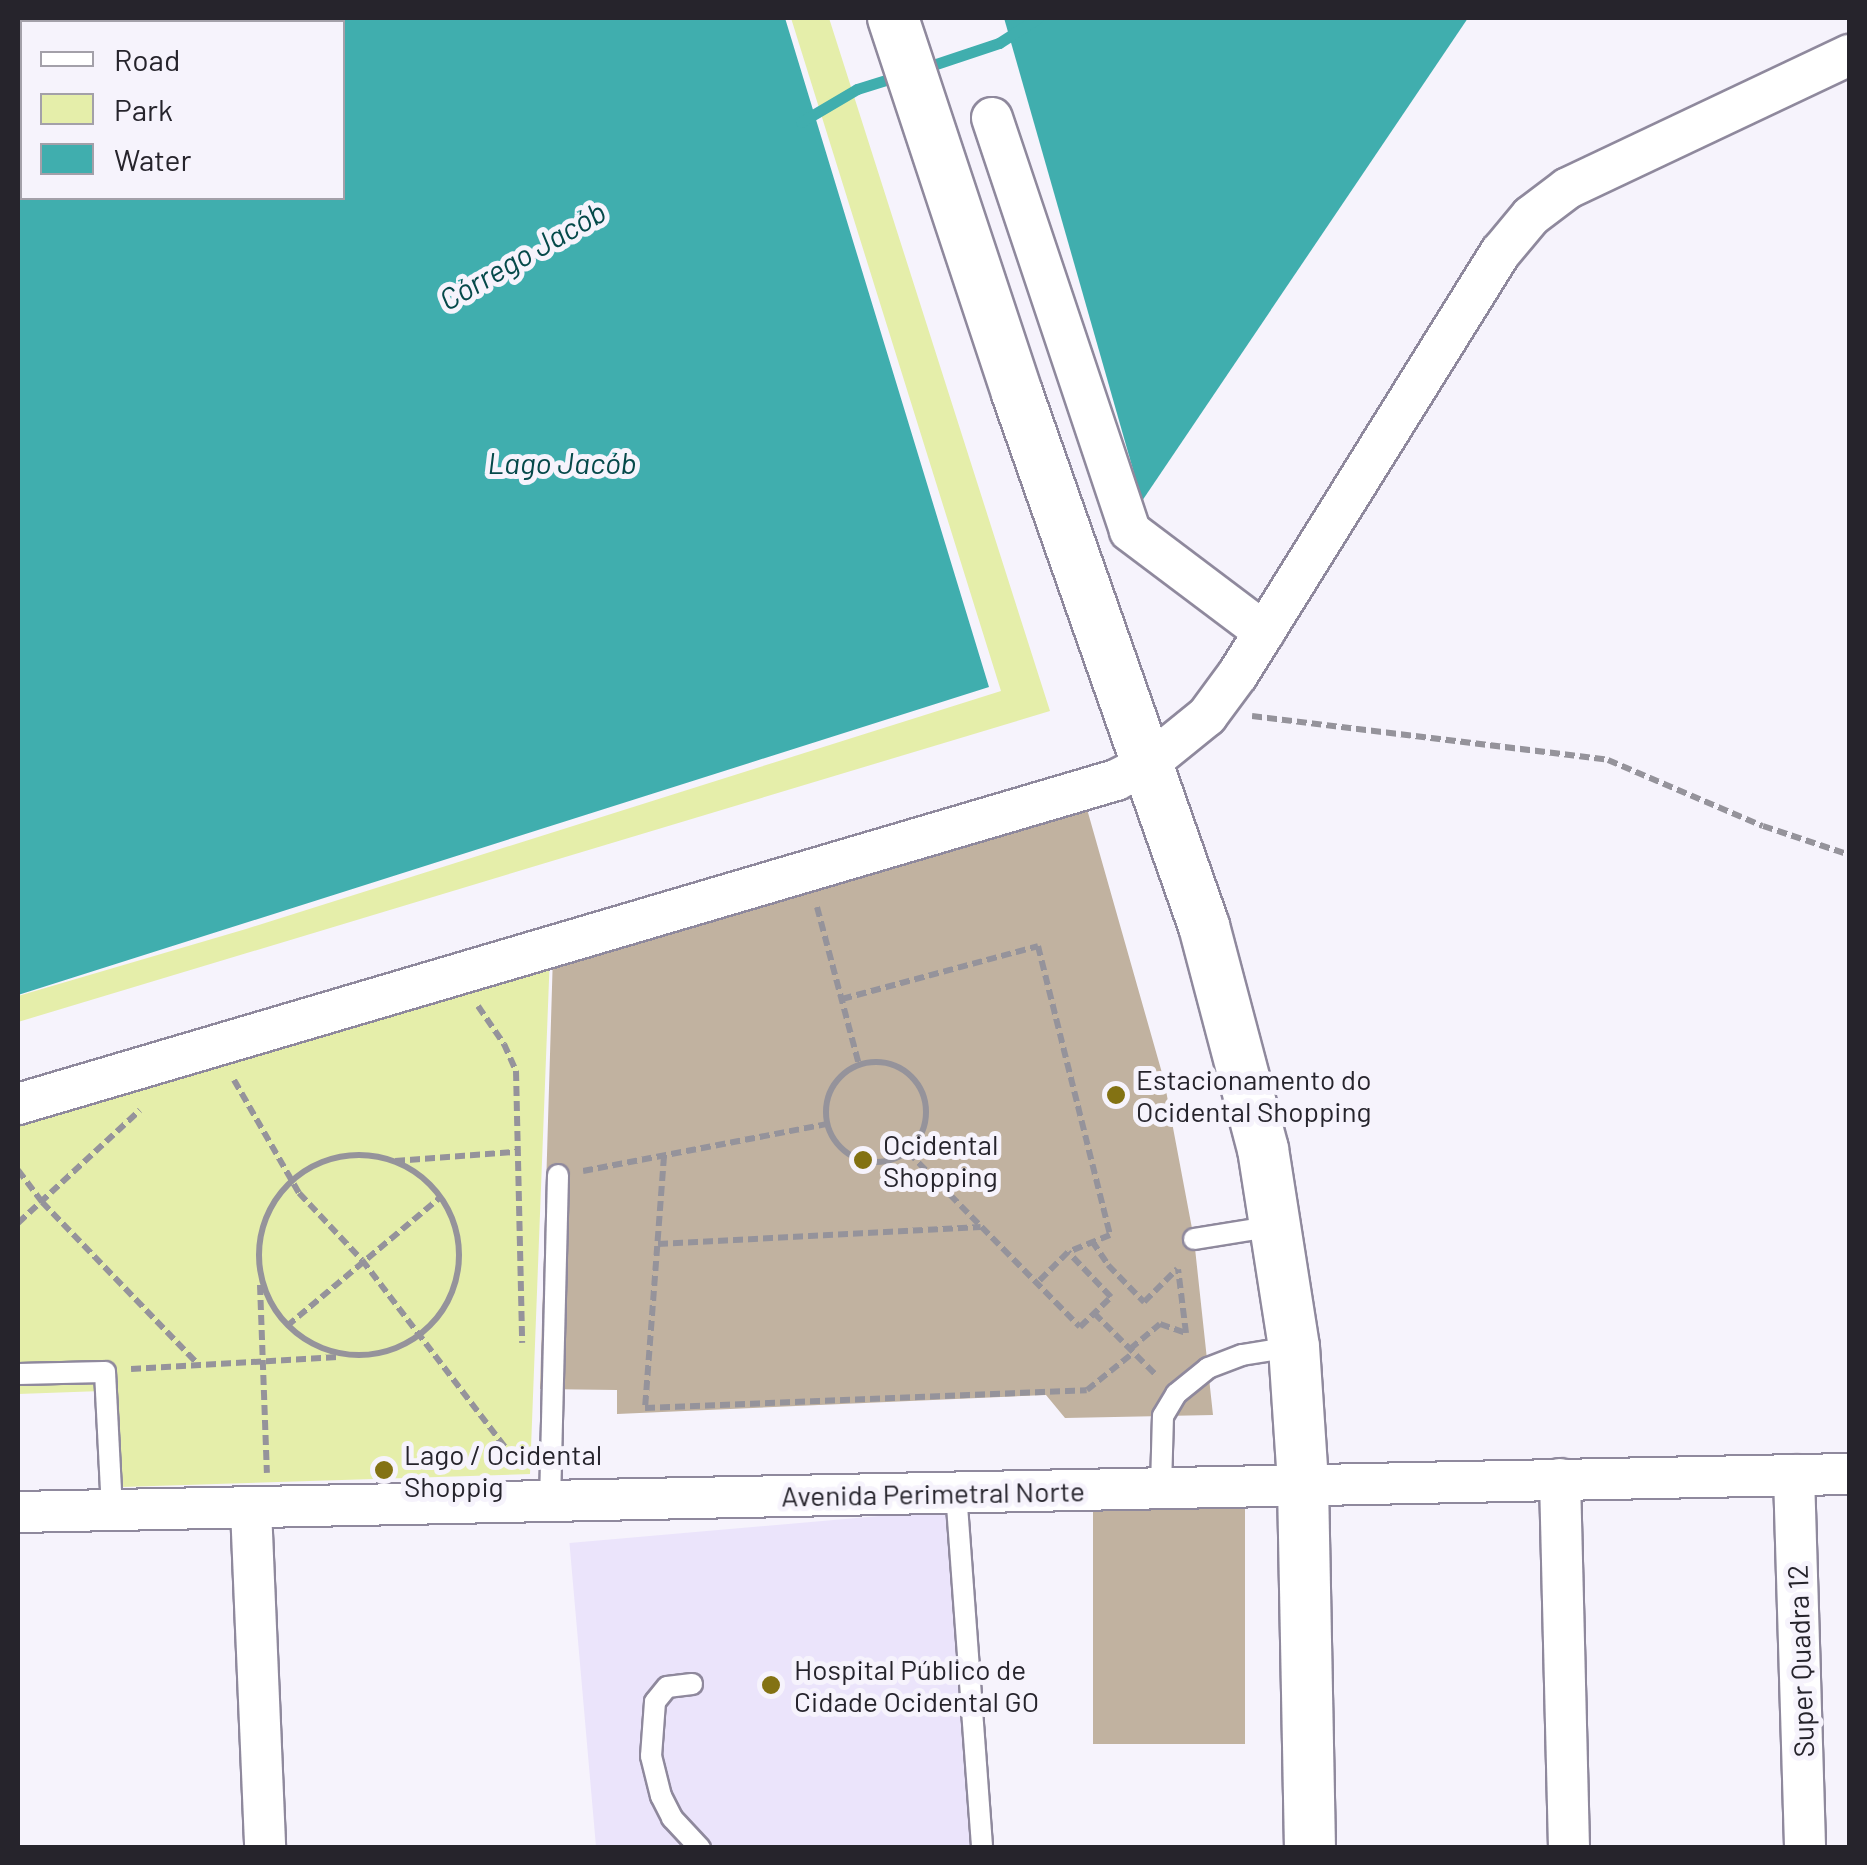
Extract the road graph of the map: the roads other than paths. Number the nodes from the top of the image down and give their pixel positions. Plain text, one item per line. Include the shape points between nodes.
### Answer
1 (897, 31) edge
2 (1850, 56) edge
3 (992, 118) dead end
4 (1264, 632) junction
5 (1149, 763) junction
6 (18, 1104) edge
7 (558, 1176) dead end
8 (1277, 1226) junction
9 (1194, 1238) dead end
10 (1294, 1347) junction
11 (18, 1374) edge
12 (1850, 1474) edge
13 (1794, 1475) junction
14 (1560, 1479) junction
15 (1303, 1484) junction
16 (1161, 1487) junction
17 (956, 1492) junction
18 (550, 1502) junction
19 (112, 1509) junction
20 (260, 1509) junction
21 (18, 1512) edge
22 (692, 1684) dead end
23 (265, 1848) edge
24 (700, 1848) edge
25 (982, 1848) edge
26 (1310, 1848) edge
27 (1568, 1848) edge
28 (1805, 1848) edge

1 - 5 street
2 - 4 street via 1568,188 1531,216 1501,252
3 - 4 street via 1130,531
4 - 5 street via 1207,716
5 - 6 street via 1116,780
5 - 8 street via 1223,992
7 - 18 lane
8 - 9 lane
8 - 10 street
10 - 15 street
10 - 16 lane via 1208,1368 1176,1394 1163,1416
11 - 19 lane via 105,1372
12 - 13 street, Avenida Perimetral Norte
13 - 14 street, Avenida Perimetral Norte
13 - 28 street, Super Quadra 12
14 - 15 street, Avenida Perimetral Norte
14 - 27 street
15 - 16 street, Avenida Perimetral Norte
15 - 26 street
16 - 17 street, Avenida Perimetral Norte
17 - 18 street, Avenida Perimetral Norte
17 - 25 lane
18 - 20 street, Avenida Perimetral Norte
19 - 20 street, Avenida Perimetral Norte
19 - 21 street, Avenida Perimetral Norte
20 - 23 street
22 - 24 lane via 668,1687 655,1702 651,1756 672,1818

